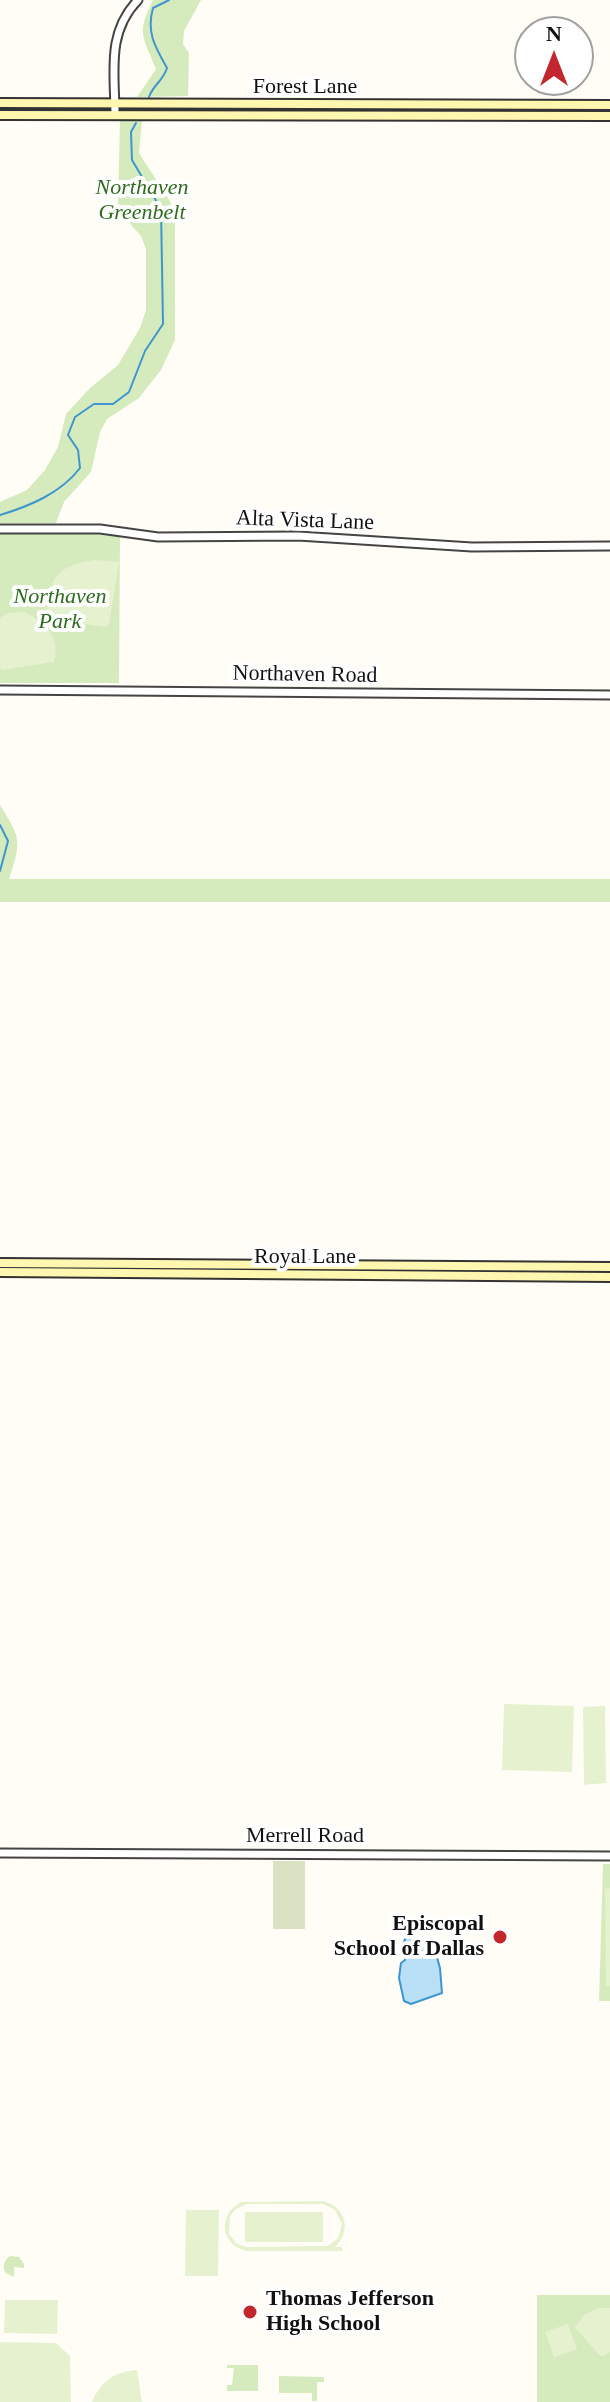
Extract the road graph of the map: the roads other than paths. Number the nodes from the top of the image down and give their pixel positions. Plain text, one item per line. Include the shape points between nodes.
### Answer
1 (138, 0) edge
2 (0, 103) edge
3 (115, 103) junction
4 (195, 104) junction
5 (281, 105) junction
6 (610, 105) edge
7 (0, 115) edge
8 (115, 115) junction
9 (195, 115) junction
10 (281, 116) junction
11 (610, 116) edge
12 (0, 529) edge
13 (610, 546) edge
14 (0, 690) edge
15 (610, 695) edge
16 (0, 1263) edge
17 (610, 1267) edge
18 (0, 1272) edge
19 (610, 1277) edge
20 (0, 1853) edge
21 (610, 1856) edge

1 - 3 street via 116,38
2 - 3 main road, Forest Lane
3 - 4 main road, Forest Lane
3 - 8 street
4 - 5 main road, Forest Lane
4 - 9 main road
5 - 6 main road, Forest Lane
5 - 10 main road
7 - 8 main road, Forest Lane
8 - 9 main road, Forest Lane
9 - 10 main road, Forest Lane
10 - 11 main road, Forest Lane
12 - 13 street, Alta Vista Lane via 100,529 158,537 298,536 472,547
14 - 15 street, Northaven Road
16 - 17 main road, Royal Lane
18 - 19 main road, Royal Lane
20 - 21 street, Merrell Road

